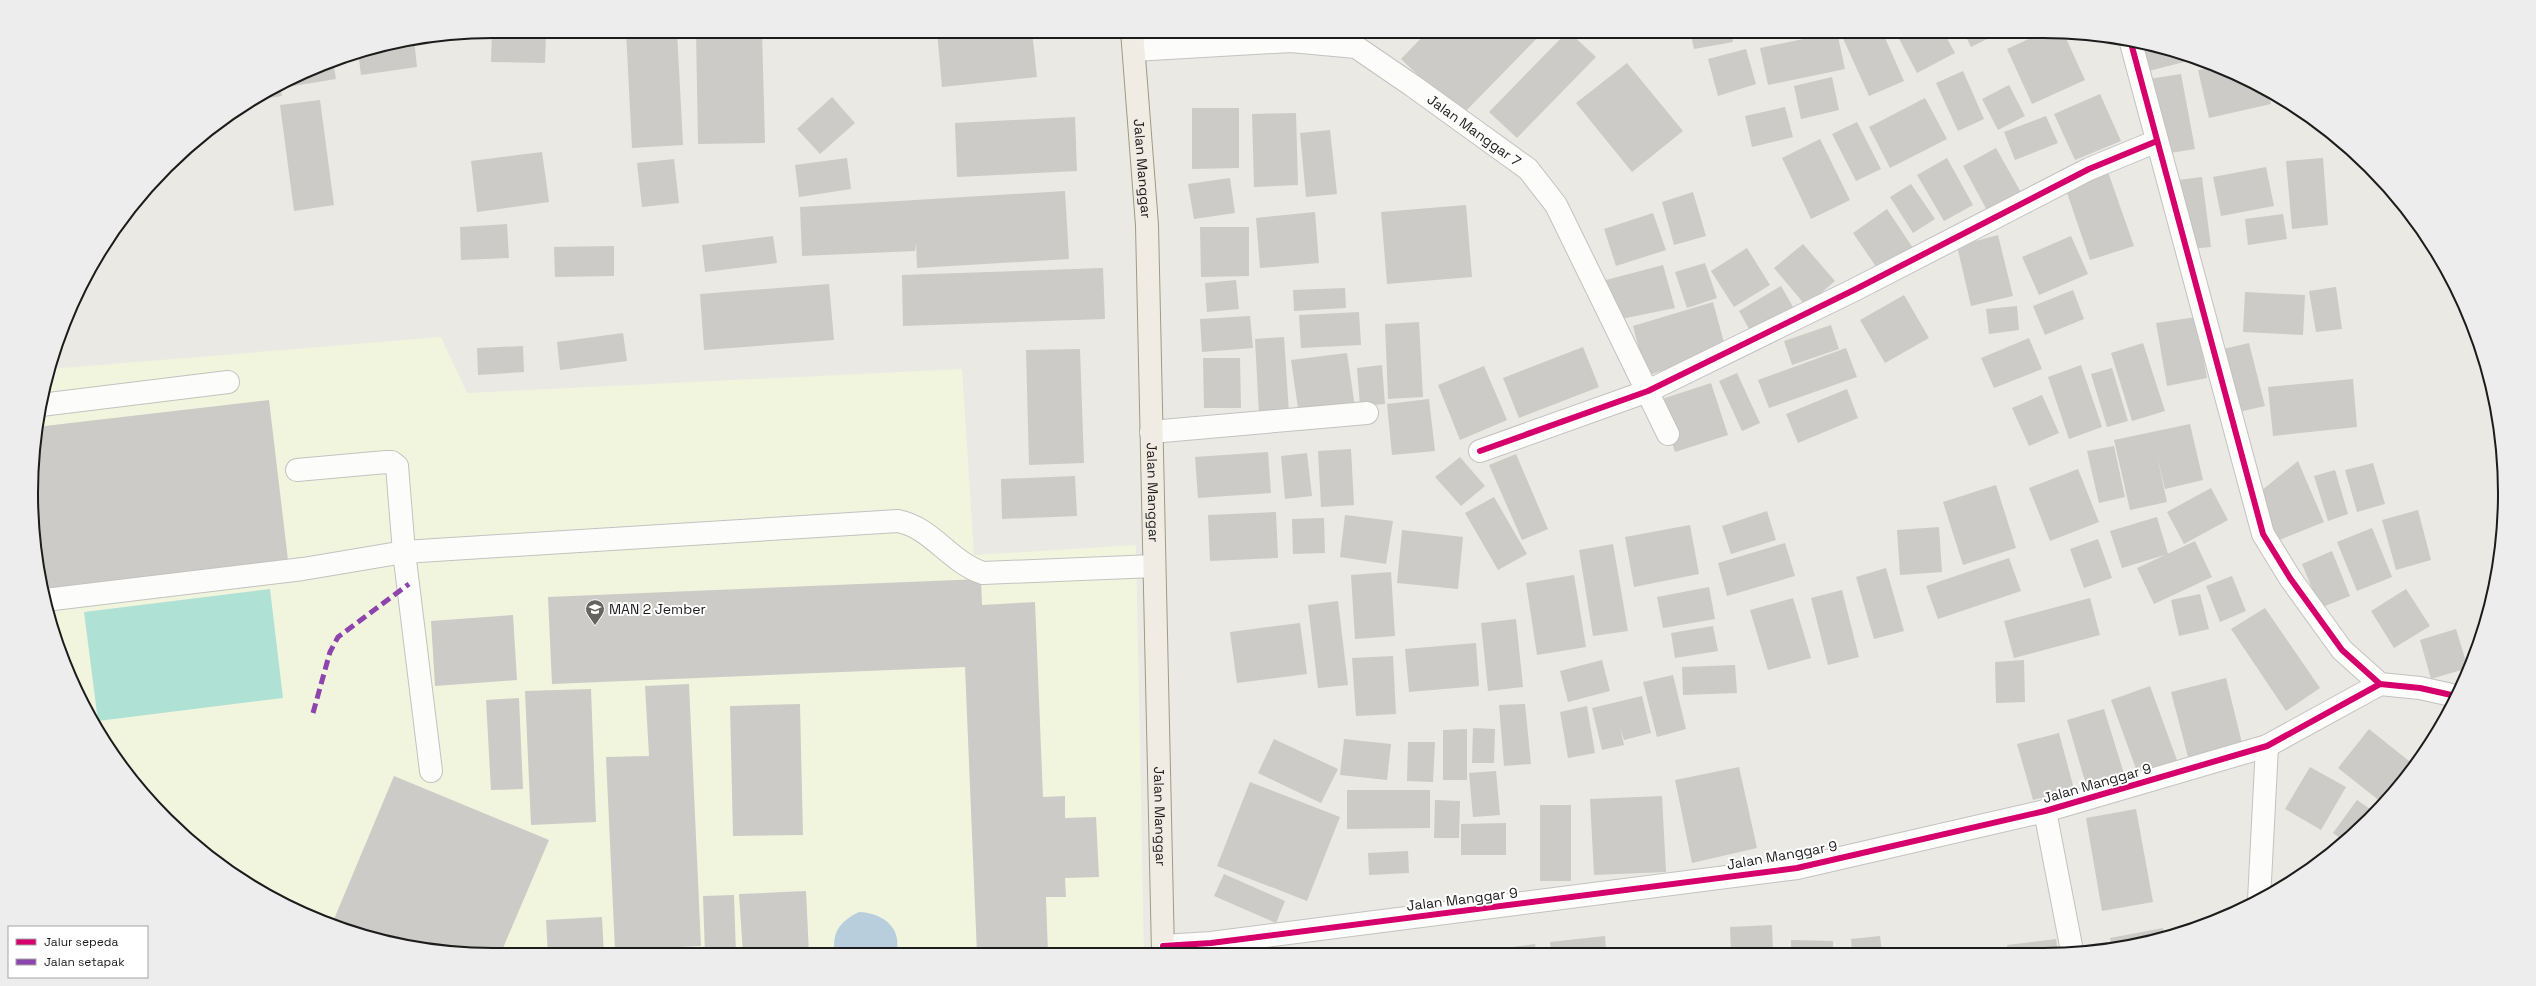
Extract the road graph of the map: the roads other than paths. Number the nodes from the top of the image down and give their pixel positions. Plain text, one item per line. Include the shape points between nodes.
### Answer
1 (1133, 41) edge
2 (2132, 47) edge
3 (2157, 141) junction
4 (228, 382) dead end
5 (1648, 391) junction
6 (47, 405) edge
7 (1367, 413) dead end
8 (1151, 432) junction
9 (1668, 434) dead end
10 (1480, 452) dead end
11 (297, 470) dead end
12 (404, 552) junction
13 (1154, 566) junction
14 (51, 599) edge
15 (2380, 684) junction
16 (2451, 695) edge
17 (2267, 746) junction
18 (432, 771) dead end
19 (2045, 810) junction
20 (2259, 893) edge
21 (2071, 947) edge
22 (1163, 948) edge
23 (1177, 948) edge

1 - 5 street, Jalan Manggar 7 via 1291,41 1356,47 1528,169 1556,204
1 - 8 main road, Jalan Manggar via 1147,225
2 - 3 street
3 - 5 street via 2089,168 1863,286
3 - 15 street via 2263,534 2290,578 2342,650
4 - 6 street
5 - 9 street, Jalan Manggar 7
5 - 10 street
7 - 8 street
8 - 13 main road, Jalan Manggar
11 - 12 street via 392,462 396,466
12 - 13 street via 898,521 910,523 967,567 984,573
12 - 14 street via 302,569
12 - 18 street
13 - 22 main road, Jalan Manggar
15 - 16 street via 2420,688
15 - 17 street, Jalan Manggar 9
17 - 19 street, Jalan Manggar 9
17 - 20 street
19 - 21 street
19 - 23 street, Jalan Manggar 9 via 1797,868

